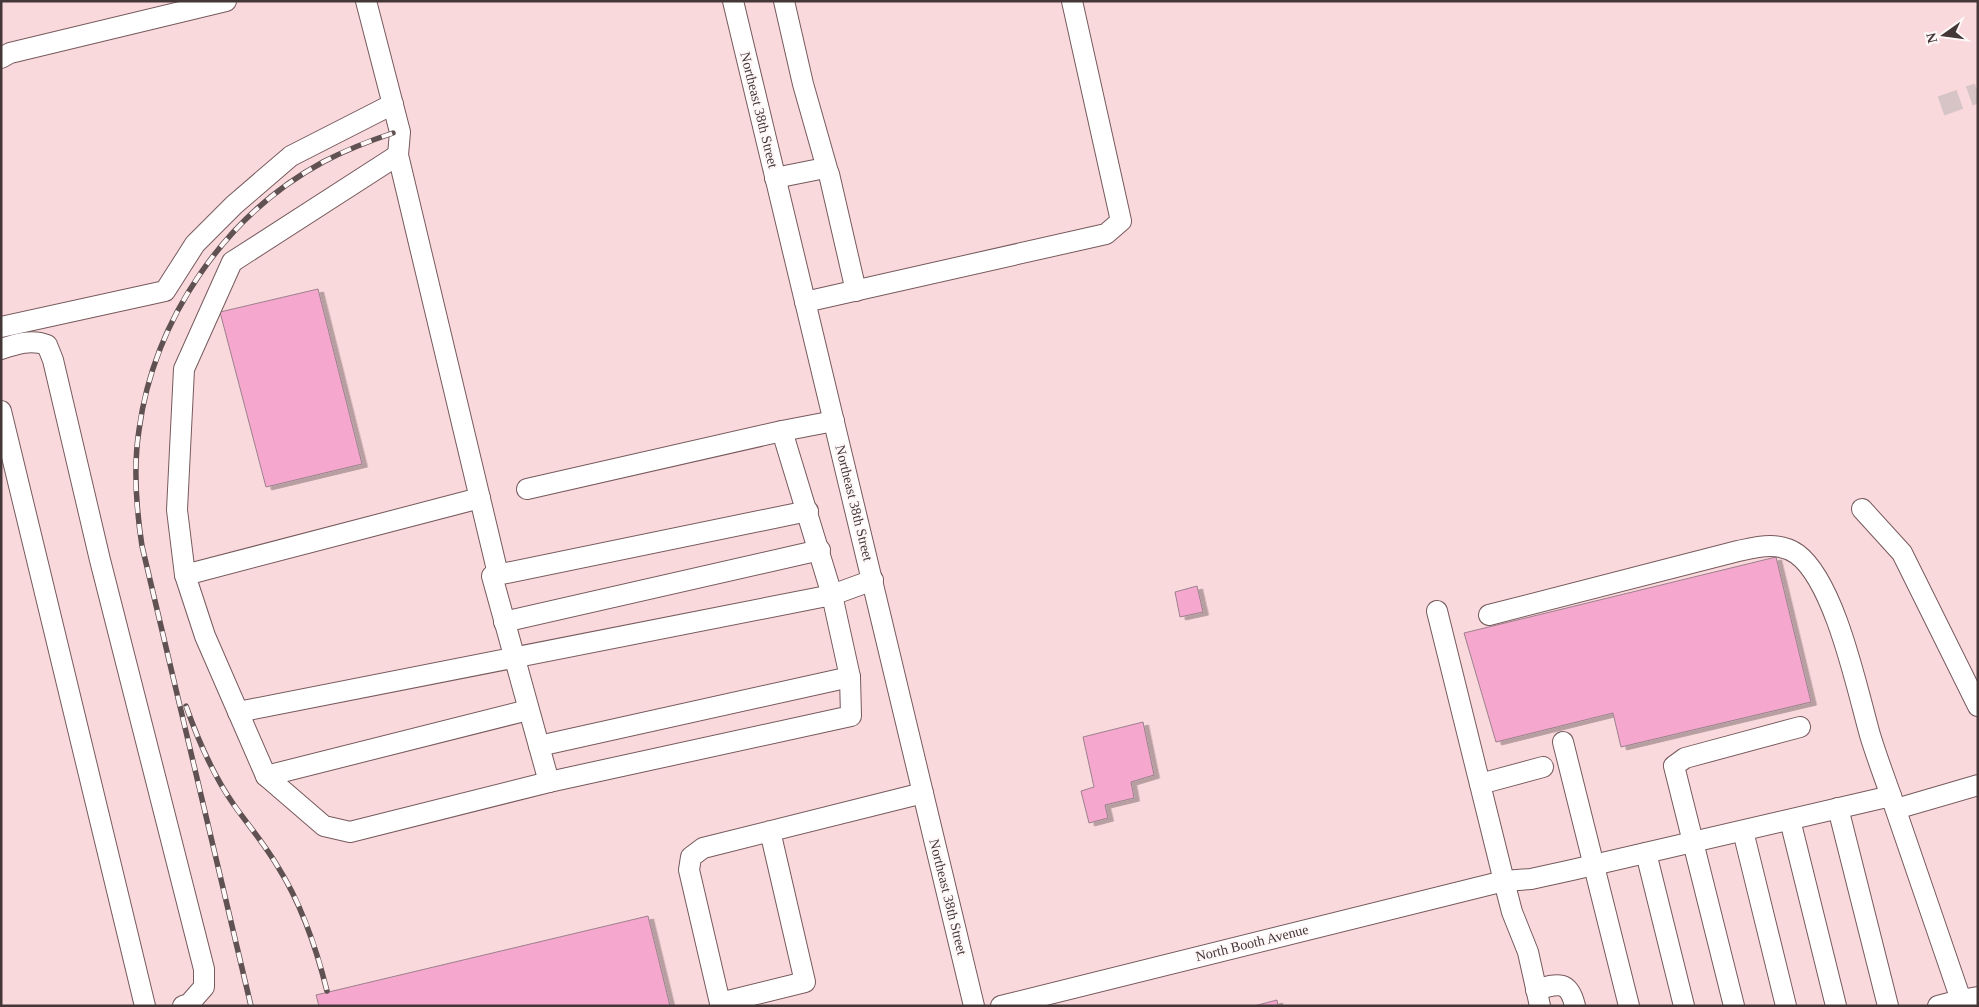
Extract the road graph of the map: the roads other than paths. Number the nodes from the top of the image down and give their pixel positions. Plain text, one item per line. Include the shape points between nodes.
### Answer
1 (226, 1) edge
2 (366, 1) edge
3 (733, 1) edge
4 (784, 1) edge
5 (1072, 1) edge
6 (1, 58) edge
7 (393, 104) junction
8 (398, 155) junction
9 (828, 172) junction
10 (776, 178) junction
11 (856, 291) junction
12 (805, 302) junction
13 (1, 327) edge
14 (1, 349) edge
15 (1, 411) edge
16 (834, 421) junction
17 (782, 431) junction
18 (527, 489) dead end
19 (480, 498) junction
20 (1862, 508) dead end
21 (808, 511) junction
22 (820, 550) junction
23 (498, 574) junction
24 (185, 575) junction
25 (873, 580) junction
26 (832, 595) junction
27 (1437, 612) dead end
28 (1489, 615) dead end
29 (504, 622) junction
30 (513, 657) junction
31 (850, 678) junction
32 (1978, 706) edge
33 (528, 710) junction
34 (238, 712) junction
35 (1800, 727) dead end
36 (1563, 742) dead end
37 (539, 746) junction
38 (1543, 767) dead end
39 (266, 776) junction
40 (549, 782) junction
41 (1480, 784) junction
42 (1978, 785) edge
43 (923, 794) junction
44 (1894, 803) junction
45 (1838, 808) junction
46 (1790, 820) junction
47 (1743, 830) junction
48 (770, 831) junction
49 (1692, 842) junction
50 (1646, 853) junction
51 (1593, 865) junction
52 (1504, 881) junction
53 (1538, 998) edge
54 (1969, 999) edge
55 (145, 1006) edge
56 (183, 1006) edge
57 (974, 1006) edge
58 (1001, 1006) edge
59 (1575, 1006) edge
60 (1629, 1006) edge
61 (1684, 1006) edge
62 (1734, 1006) edge
63 (1786, 1006) edge
64 (1836, 1006) edge
65 (1888, 1006) edge
66 (1938, 1006) edge

1 - 6 street via 10,53
2 - 7 street
3 - 10 street, Northeast 38th Street
4 - 9 street
5 - 11 street via 1121,221 1106,234
7 - 8 street via 400,132
7 - 13 street via 291,156 195,244 165,291
8 - 19 street
8 - 24 street via 232,262 184,369 177,510
9 - 10 street via 820,169
9 - 11 street
10 - 12 street, Northeast 38th Street
11 - 12 street
12 - 16 street, Northeast 38th Street
14 - 56 street via 39,342 46,345 53,360 100,560 204,969 204,988
15 - 55 street
16 - 17 street
16 - 25 street, Northeast 38th Street
17 - 18 street
17 - 21 street
19 - 23 street
19 - 24 street
20 - 32 street via 1902,554
21 - 22 street
21 - 23 street
22 - 26 street
22 - 29 street
23 - 29 street via 492,576
24 - 34 street via 205,636
25 - 26 street
25 - 43 street, Northeast 38th Street
26 - 30 street
26 - 31 street
27 - 41 street
28 - 44 street via 1762,546 1776,546 1796,553 1807,563 1824,590 1841,632
29 - 30 street
30 - 33 street
30 - 34 street
31 - 37 street
31 - 40 street via 851,716
33 - 37 street
33 - 39 street
34 - 39 street
35 - 49 street via 1685,758 1674,766
36 - 51 street
37 - 40 street
38 - 41 street
39 - 40 street via 324,826 350,832
41 - 52 street
42 - 44 street, North Booth Avenue
43 - 48 street
43 - 57 street, Northeast 38th Street
44 - 45 street, North Booth Avenue
44 - 54 street
45 - 46 street, North Booth Avenue
45 - 65 street
46 - 47 street, North Booth Avenue
46 - 64 street
47 - 49 street, North Booth Avenue
47 - 63 street
48 - 48 street via 703,848 690,857 689,870 720,1003 805,982
49 - 50 street, North Booth Avenue
49 - 62 street
50 - 51 street, North Booth Avenue
50 - 61 street
51 - 52 street, North Booth Avenue
51 - 60 street
52 - 53 street via 1528,952
52 - 58 street, North Booth Avenue
53 - 59 street via 1554,984 1572,992
54 - 66 street

